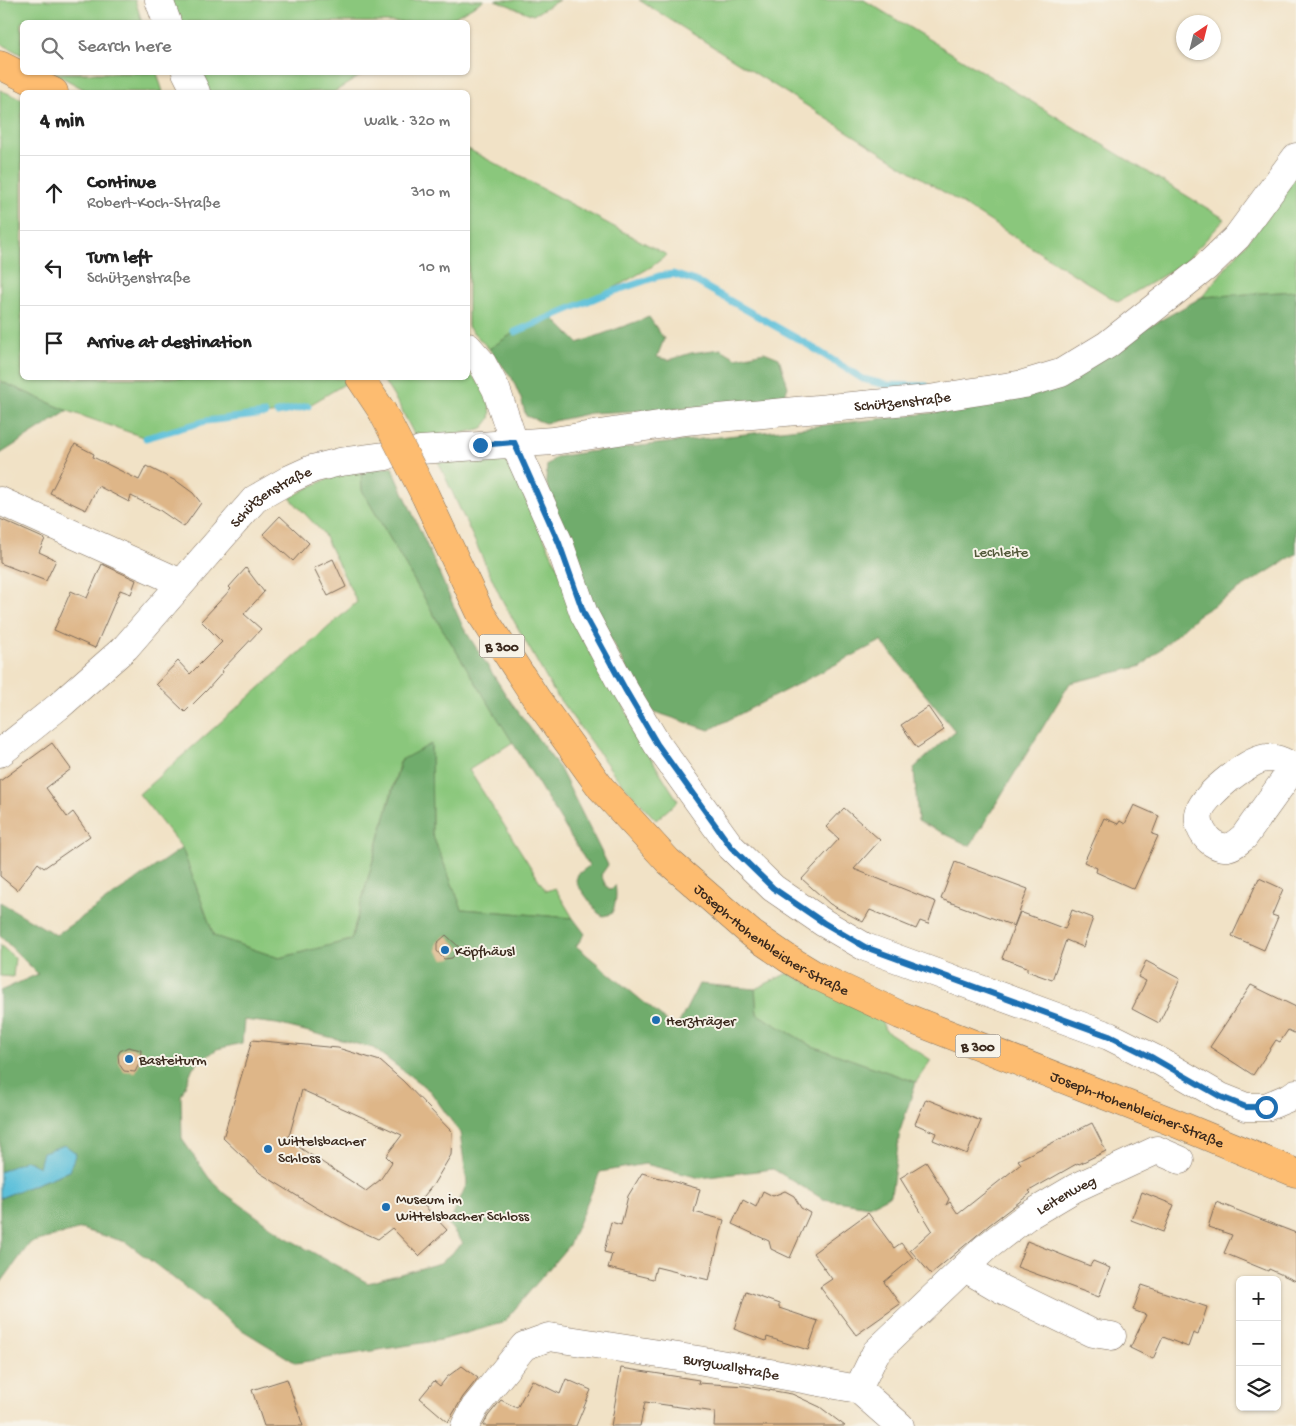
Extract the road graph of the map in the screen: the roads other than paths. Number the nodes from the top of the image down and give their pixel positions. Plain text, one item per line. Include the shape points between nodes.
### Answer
1 (160, 0) edge
2 (166, 20) edge
3 (0, 65) edge
4 (20, 75) edge
5 (20, 75) edge
6 (188, 75) edge
7 (50, 90) edge
8 (195, 90) edge
9 (1296, 157) edge
10 (470, 349) edge
11 (361, 380) edge
12 (514, 442) junction
13 (420, 450) dead end
14 (386, 456) dead end
15 (0, 501) edge
16 (181, 583) junction
17 (0, 753) edge
18 (1296, 1093) edge
19 (1180, 1160) dead end
20 (1296, 1173) edge
21 (965, 1268) junction
22 (1112, 1336) dead end
23 (858, 1390) junction
24 (465, 1426) edge
25 (900, 1426) edge

1 - 2 street
3 - 4 main road
5 - 7 main road
6 - 8 street
9 - 12 street, Schützenstraße via 1236,237 1206,267 1107,345 1061,372 1024,384 929,398 685,421 553,441
10 - 12 street via 482,363 496,390
11 - 20 main road, Joseph-Hohenbleicher-Straße / B 300, bridge via 382,411 424,493 481,614 536,698 602,788 668,861 752,934 815,976 900,1015
12 - 13 street, Schützenstraße
12 - 18 street via 559,543 584,614 626,691 657,744 731,847 773,888 865,947 1109,1036 1221,1097 1246,1107 1266,1107
14 - 16 street, Schützenstraße via 312,469 255,499
15 - 16 street
16 - 17 street, Schützenstraße via 126,647
19 - 21 street, Leitenweg via 1156,1150 1075,1188 1026,1217
21 - 22 street via 1092,1333
21 - 23 street, Leitenweg via 876,1352
23 - 24 street, Burgwallstraße via 698,1360 549,1337 524,1346 475,1407
23 - 25 street, Burgwallstraße

